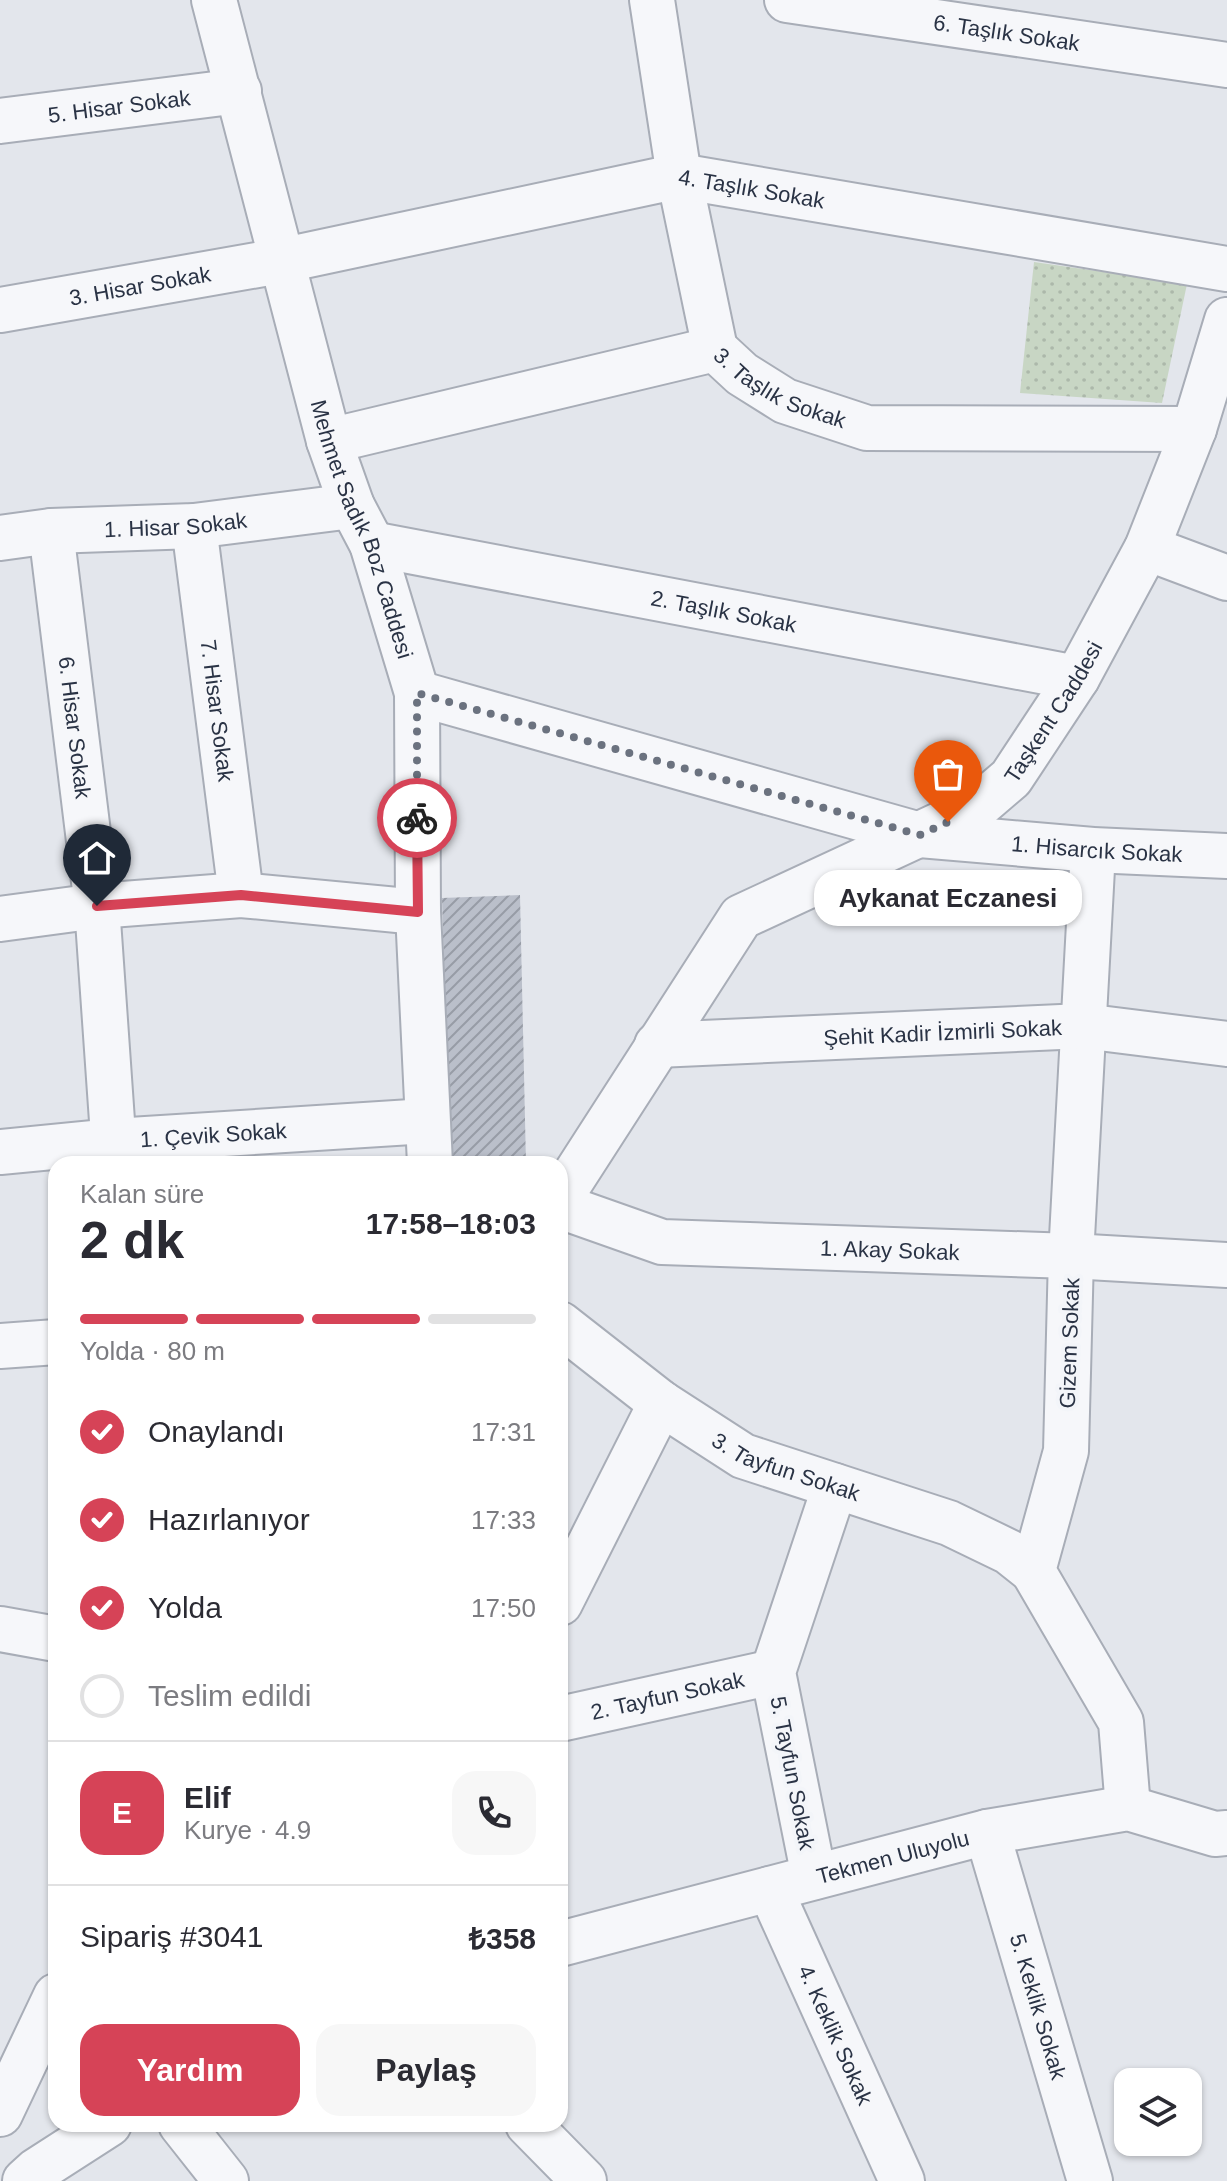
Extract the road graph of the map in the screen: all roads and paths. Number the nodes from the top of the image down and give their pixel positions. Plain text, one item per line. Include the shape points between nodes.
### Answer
1 (214, 0) edge
2 (652, 0) edge
3 (787, 0) edge
4 (1227, 65) edge
5 (239, 91) junction
6 (0, 121) edge
7 (679, 176) junction
8 (280, 261) junction
9 (1227, 269) edge
10 (0, 310) edge
11 (1227, 320) edge
12 (715, 349) junction
13 (1194, 429) junction
14 (329, 441) junction
15 (352, 506) junction
16 (194, 526) junction
17 (51, 531) junction
18 (0, 538) edge
19 (372, 544) junction
20 (1147, 548) junction
21 (1227, 578) edge
22 (1077, 678) junction
23 (417, 693) junction
24 (920, 835) junction
25 (1093, 850) junction
26 (1227, 856) edge
27 (241, 895) junction
28 (97, 906) junction
29 (418, 912) junction
30 (0, 919) edge
31 (1083, 1026) junction
32 (1227, 1044) edge
33 (657, 1045) junction
34 (427, 1121) junction
35 (0, 1152) edge
36 (115, 1152) edge
37 (429, 1156) edge
38 (568, 1185) edge
39 (568, 1209) edge
40 (1071, 1256) junction
41 (1227, 1265) edge
42 (568, 1330) edge
43 (48, 1343) edge
44 (0, 1346) edge
45 (661, 1403) junction
46 (835, 1486) junction
47 (1033, 1571) junction
48 (568, 1587) edge
49 (0, 1629) edge
50 (48, 1638) edge
51 (773, 1672) junction
52 (568, 1717) edge
53 (1128, 1808) junction
54 (987, 1832) junction
55 (1223, 1839) edge
56 (814, 1877) junction
57 (770, 1889) junction
58 (568, 1942) edge
59 (48, 2013) edge
60 (0, 2114) edge
61 (97, 2132) edge
62 (187, 2132) edge
63 (536, 2132) edge
64 (25, 2181) edge
65 (226, 2181) edge
66 (584, 2181) edge
67 (902, 2181) edge
68 (1090, 2181) edge

1 - 5 street, Mehmet Sadık Boz Caddesi
2 - 7 street
3 - 4 street, 6. Taşlık Sokak
5 - 6 street, 5. Hisar Sokak
5 - 8 street, Mehmet Sadık Boz Caddesi
7 - 8 street, 4. Taşlık Sokak
7 - 9 street, 4. Taşlık Sokak
7 - 12 street
8 - 10 street, 3. Hisar Sokak
8 - 14 street, Mehmet Sadık Boz Caddesi
11 - 13 street, Taşkent Caddesi
12 - 13 street, 3. Taşlık Sokak via 785,401 867,428
12 - 14 street, 3. Taşlık Sokak
13 - 20 street, Taşkent Caddesi
14 - 15 street, Mehmet Sadık Boz Caddesi
15 - 16 street, 1. Hisar Sokak
15 - 19 street, Mehmet Sadık Boz Caddesi
16 - 17 street, 1. Hisar Sokak
16 - 27 street, 7. Hisar Sokak
17 - 18 street, 1. Hisar Sokak
17 - 28 street, 6. Hisar Sokak
19 - 22 street, 2. Taşlık Sokak
19 - 23 street, Mehmet Sadık Boz Caddesi
20 - 21 street
20 - 22 street, Taşkent Caddesi
22 - 24 street, Taşkent Caddesi via 1011,778 976,808
23 - 24 street, 1. Hisarcık Sokak
23 - 29 street, Mehmet Sadık Boz Caddesi
24 - 25 street, 1. Hisarcık Sokak
24 - 33 street, Taşkent Caddesi via 741,917
25 - 26 street, 1. Hisarcık Sokak
25 - 31 street, Gizem Sokak
27 - 28 street
27 - 29 street
28 - 30 street
28 - 36 street, 6. Hisar Sokak
29 - 34 street, Mehmet Sadık Boz Caddesi
31 - 32 street, Şehit Kadir İzmirli Sokak
31 - 33 street, Şehit Kadir İzmirli Sokak
31 - 40 street, Gizem Sokak
33 - 38 street, Taşkent Caddesi
34 - 36 street, 1. Çevik Sokak
34 - 37 street, Mehmet Sadık Boz Caddesi
35 - 36 street, 1. Çevik Sokak
39 - 40 street, 1. Akay Sokak via 662,1242
40 - 41 street, 1. Akay Sokak
40 - 47 street, Gizem Sokak via 1066,1451
42 - 45 street, 3. Tayfun Sokak
43 - 44 street
45 - 46 street, 3. Tayfun Sokak via 743,1456
45 - 48 street
46 - 47 street, 3. Tayfun Sokak via 949,1523 1009,1552
46 - 51 street, 5. Tayfun Sokak
47 - 53 street via 1121,1722
49 - 50 street
51 - 52 street, 2. Tayfun Sokak
51 - 56 street, 5. Tayfun Sokak
53 - 54 street, Tekmen Uluyolu
53 - 55 street, Tekmen Uluyolu
54 - 56 street, Tekmen Uluyolu
54 - 68 street, 5. Keklik Sokak
56 - 57 street, Tekmen Uluyolu
57 - 58 street, Tekmen Uluyolu
57 - 67 street, 4. Keklik Sokak
59 - 60 street
61 - 64 street
62 - 65 street
63 - 66 street

